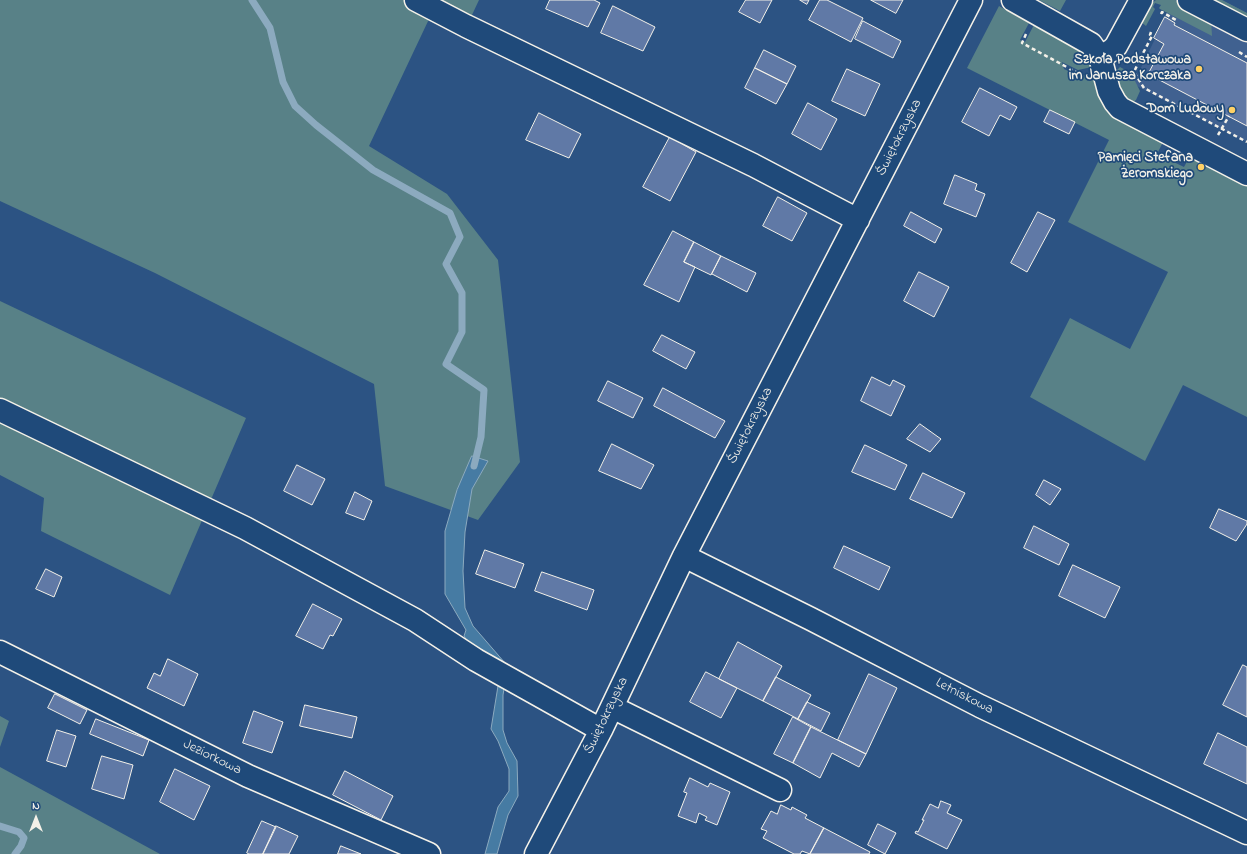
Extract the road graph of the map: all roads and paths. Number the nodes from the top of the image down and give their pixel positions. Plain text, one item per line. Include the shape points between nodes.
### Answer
1 (416, 0) edge
2 (972, 0) edge
3 (1013, 0) edge
4 (1141, 0) edge
5 (1189, 0) edge
6 (1159, 18) dead end
7 (1176, 20) dead end
8 (1153, 29) dead end
9 (1247, 30) edge
10 (1233, 49) dead end
11 (1108, 52) junction
12 (1247, 57) edge
13 (1140, 59) junction
14 (1229, 116) dead end
15 (1222, 129) junction
16 (1247, 142) edge
17 (1247, 174) edge
18 (858, 220) junction
19 (0, 410) edge
20 (684, 556) junction
21 (0, 652) edge
22 (612, 707) junction
23 (601, 730) junction
24 (780, 790) dead end
25 (1247, 833) edge
26 (429, 854) edge
27 (536, 854) edge

1 - 18 street via 753,165
2 - 18 street, Świętokrzyska
3 - 11 street via 1086,40 1094,48
4 - 11 street
5 - 9 street
6 - 7 path via 1162,12
8 - 13 path
10 - 12 path
11 - 13 path
11 - 17 street via 1108,91 1120,108
13 - 15 path via 1134,72 1144,88
14 - 15 path
15 - 16 path
18 - 20 street, Świętokrzyska
19 - 23 street via 252,532 415,620 476,660
20 - 22 street, Świętokrzyska
20 - 25 street, Letniskowa via 980,706
21 - 26 street, Jeziorkowa via 248,776
22 - 23 street, Świętokrzyska
22 - 24 street
23 - 27 street, Świętokrzyska

